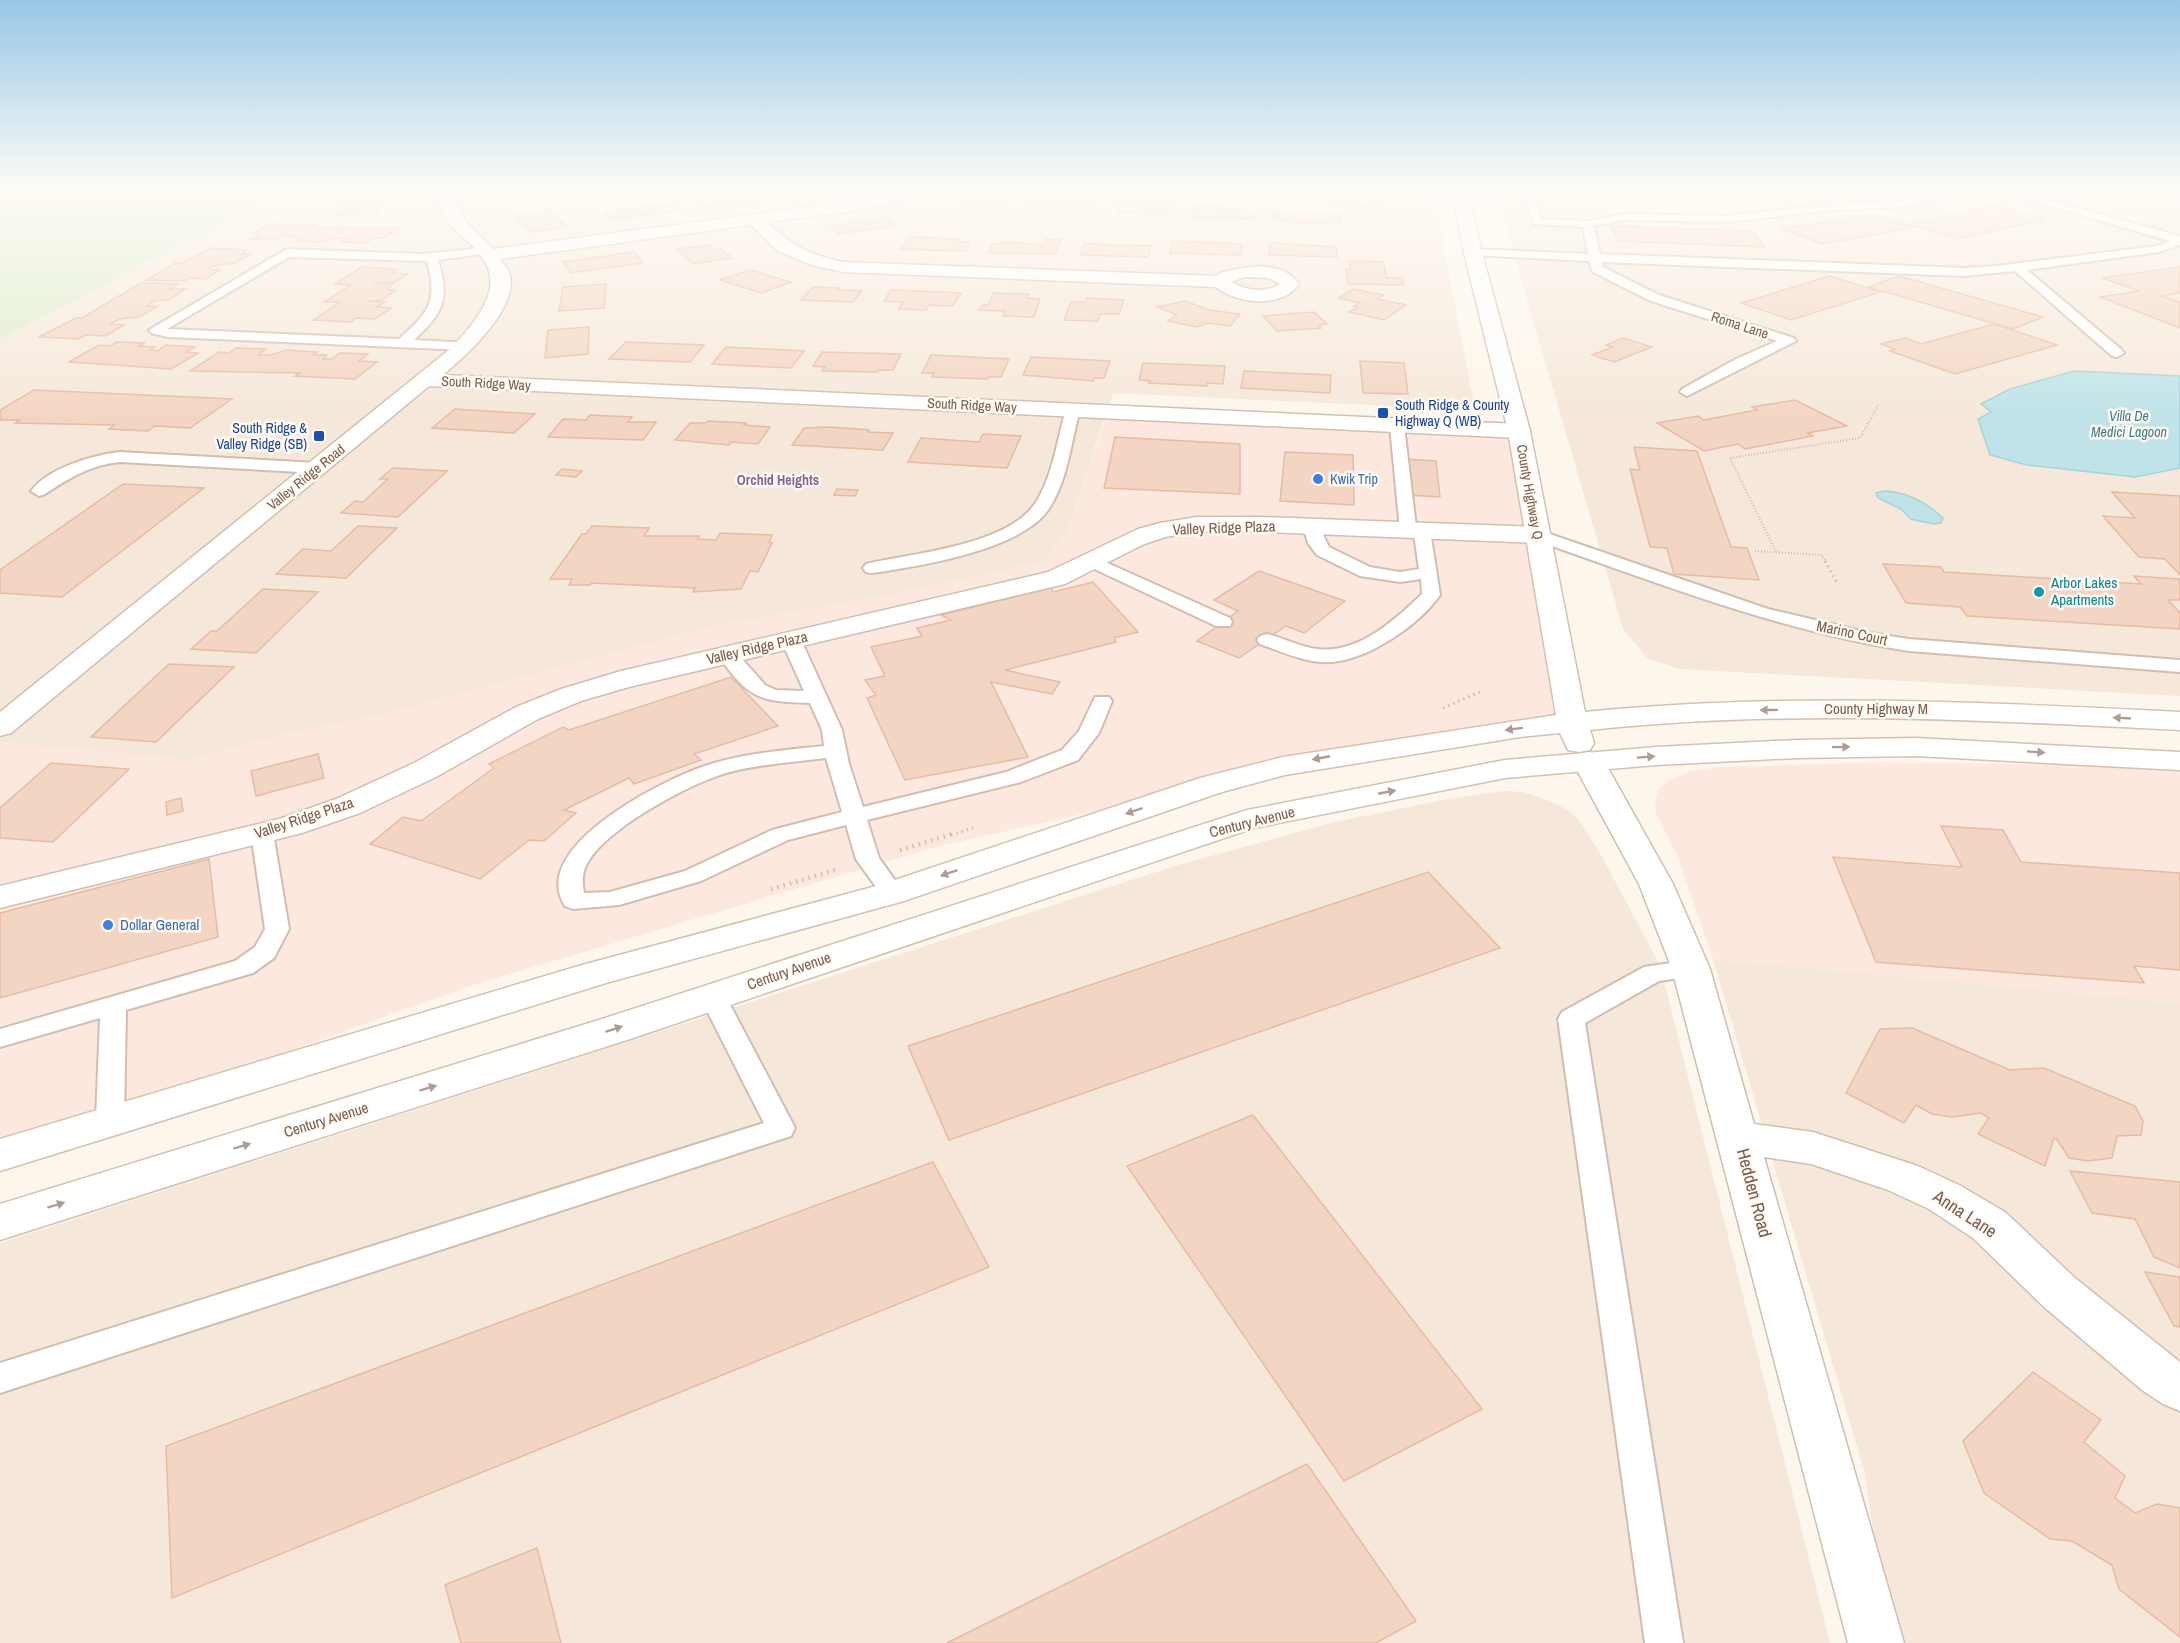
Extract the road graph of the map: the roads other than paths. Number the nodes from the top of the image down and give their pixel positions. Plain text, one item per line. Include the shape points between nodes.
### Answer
1 (265, 266) edge
2 (434, 266) edge
3 (495, 266) edge
4 (837, 266) edge
5 (1476, 266) edge
6 (1597, 266) edge
7 (1798, 266) edge
8 (2027, 266) edge
9 (2017, 267) junction
10 (1222, 282) dead end
11 (404, 343) junction
12 (465, 345) junction
13 (2117, 353) dead end
14 (424, 380) junction
15 (1687, 392) dead end
16 (1073, 410) junction
17 (1397, 426) junction
18 (1519, 431) junction
19 (318, 468) junction
20 (39, 490) dead end
21 (1311, 526) junction
22 (1415, 531) junction
23 (1538, 535) junction
24 (1094, 562) junction
25 (872, 568) dead end
26 (1429, 573) junction
27 (1223, 622) dead end
28 (1266, 639) dead end
29 (791, 640) junction
30 (728, 655) junction
31 (2180, 666) edge
32 (817, 697) junction
33 (1102, 701) dead end
34 (5, 719) edge
35 (2180, 721) edge
36 (1572, 722) junction
37 (836, 751) junction
38 (1587, 760) junction
39 (2180, 761) edge
40 (855, 817) junction
41 (262, 833) junction
42 (892, 893) junction
43 (0, 897) edge
44 (1691, 969) junction
45 (713, 997) junction
46 (113, 1005) junction
47 (0, 1038) edge
48 (110, 1120) junction
49 (1739, 1138) junction
50 (0, 1155) edge
51 (0, 1222) edge
52 (0, 1378) edge
53 (2180, 1389) edge
54 (1664, 1643) edge
55 (1876, 1643) edge

1 - 11 lane via 156,330
2 - 11 lane via 441,287 435,310
3 - 12 street, Valley Ridge Road via 501,275 496,308
4 - 10 street
5 - 18 street, County Highway Q
6 - 15 lane, Roma Lane via 1655,298 1789,341
7 - 9 lane via 1964,272
8 - 9 lane
9 - 13 lane
11 - 12 lane
12 - 14 street, Valley Ridge Road
14 - 16 street, South Ridge Way
14 - 19 street, Valley Ridge Road
16 - 17 street, South Ridge Way
16 - 25 lane via 1049,492 1041,508 1026,521 998,537 955,552
17 - 18 street, South Ridge Way
17 - 22 lane
18 - 23 street, County Highway Q
19 - 20 lane via 120,457 77,466
19 - 34 street, Valley Ridge Road
21 - 22 street, Valley Ridge Plaza
21 - 24 street, Valley Ridge Plaza via 1220,525 1161,530 1124,544
21 - 26 lane via 1323,550 1366,572 1400,577
22 - 23 street, Valley Ridge Plaza
22 - 26 lane
23 - 31 lane, Marino Court via 1762,613 1870,639
23 - 36 street, County Highway Q
24 - 27 lane
24 - 29 street, Valley Ridge Plaza via 1056,578
26 - 28 lane via 1431,595 1363,649 1344,656 1316,656
29 - 30 street, Valley Ridge Plaza
29 - 32 lane
30 - 32 lane via 758,689 773,696
30 - 41 street, Valley Ridge Plaza via 571,695 527,713 425,770 348,806
32 - 37 lane via 832,730
33 - 40 lane via 1089,733 1070,755 1049,765
35 -> 36 street, County Highway M via 1866,708 1726,710
36 - 38 street, County Highway Q
36 -> 42 street via 1283,766 1212,785
37 - 40 lane
37 - 40 lane via 763,759 700,775 639,808 596,837 578,858 569,882 573,901 611,900 693,876 780,836
38 -> 39 street via 1916,747
38 - 44 street, Hedden Road via 1656,884
45 -> 38 street, Century Avenue via 1247,820 1505,769
40 - 42 lane via 868,860
41 - 43 street, Valley Ridge Plaza
41 - 46 lane via 278,929 265,952 244,967
42 - 48 street via 595,974
44 - 49 street, Hedden Road
44 - 54 lane via 1653,973 1571,1019
51 -> 45 street, Century Avenue
45 - 52 lane via 781,1128
46 - 47 lane
46 - 48 lane
48 - 50 street
49 - 53 street, Anna Lane via 1813,1148 1902,1178 1944,1197 1989,1225 2059,1292
49 - 55 street, Hedden Road

